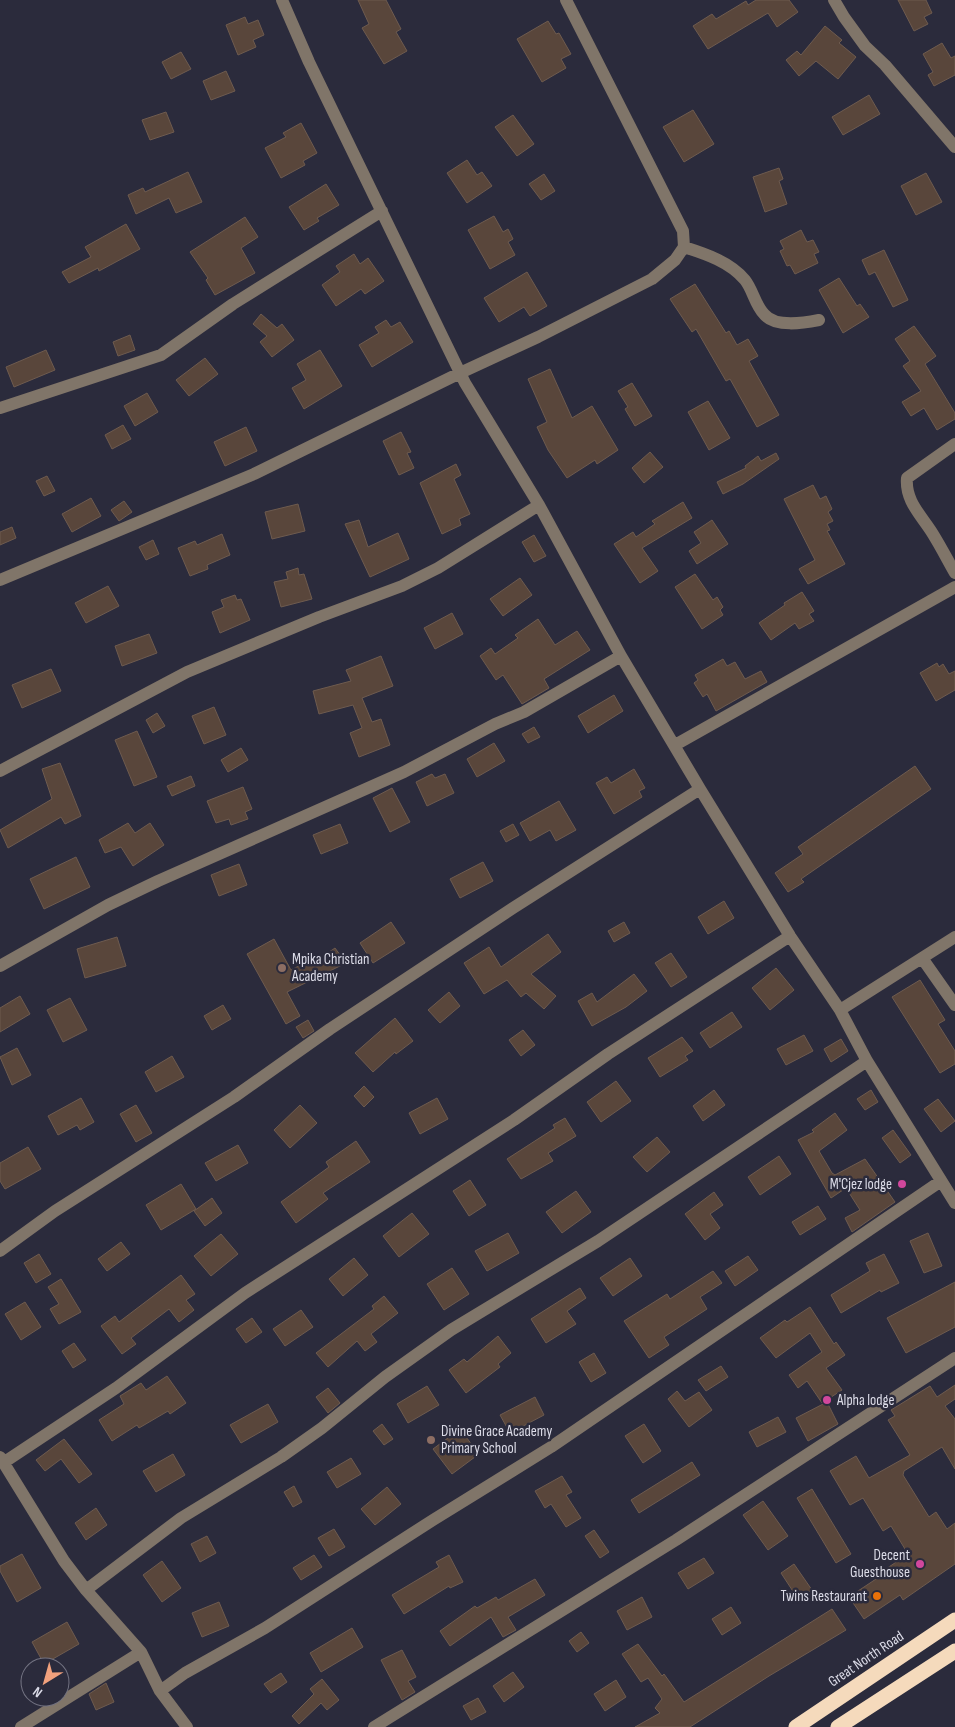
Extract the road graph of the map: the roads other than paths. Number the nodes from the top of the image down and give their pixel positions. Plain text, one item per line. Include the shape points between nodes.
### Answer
1 (282, 0) edge
2 (566, 0) edge
3 (834, 0) edge
4 (955, 147) edge
5 (382, 211) junction
6 (684, 247) junction
7 (819, 320) dead end
8 (460, 373) junction
9 (0, 408) edge
10 (955, 444) edge
11 (539, 505) junction
12 (955, 573) edge
13 (0, 580) edge
14 (955, 587) edge
15 (621, 656) junction
16 (675, 745) junction
17 (0, 771) edge
18 (700, 789) junction
19 (790, 936) junction
20 (955, 937) edge
21 (922, 958) junction
22 (0, 966) edge
23 (955, 1005) edge
24 (840, 1010) junction
25 (867, 1061) junction
26 (941, 1181) junction
27 (955, 1203) edge
28 (0, 1251) edge
29 (955, 1358) edge
30 (1, 1460) edge
31 (86, 1590) junction
32 (955, 1620) edge
33 (955, 1651) edge
34 (141, 1652) junction
35 (160, 1691) junction
36 (21, 1727) edge
37 (187, 1727) edge
38 (374, 1727) edge
39 (796, 1727) edge
40 (838, 1727) edge

1 - 5 street
2 - 6 street via 674,211 683,231
3 - 4 street via 865,46
5 - 8 street
5 - 9 street via 233,304 161,355
6 - 7 street via 712,256 732,269 745,280 764,314 772,321 805,323
6 - 8 street via 675,260 652,279 538,338
8 - 11 street
8 - 13 street via 254,474
10 - 12 street via 908,478 906,486 917,513
11 - 15 street
11 - 17 street via 438,568 402,586 187,672
14 - 16 street
15 - 16 street
15 - 22 street via 524,712 404,772 108,905
16 - 18 street
18 - 19 street
18 - 28 street via 330,1028 234,1097 55,1211
19 - 24 street
19 - 30 street via 608,1054 514,1120 244,1293 116,1388
20 - 21 street
21 - 23 street
21 - 24 street
24 - 25 street
25 - 26 street
25 - 31 street via 598,1241 451,1330 322,1428 181,1518
26 - 27 street
26 - 35 street via 551,1448
29 - 38 street via 676,1540
30 - 31 street via 64,1561
31 - 34 street
32 - 39 highway, Great North Road
33 - 40 highway
34 - 35 street
34 - 36 street
35 - 37 street

